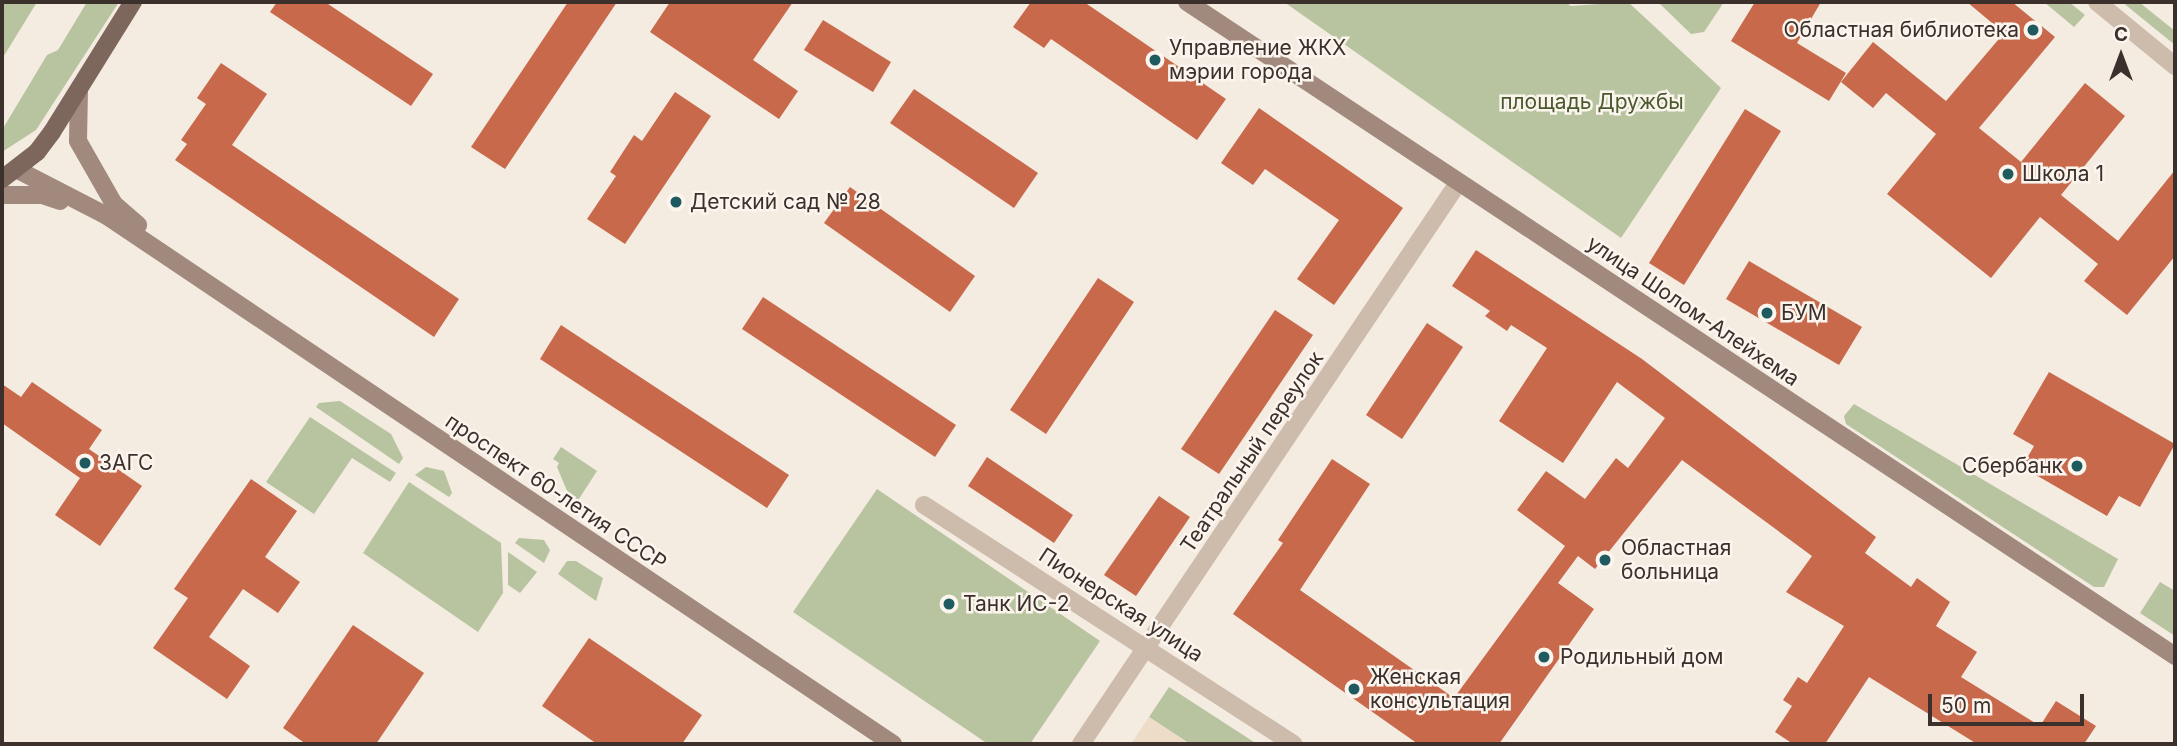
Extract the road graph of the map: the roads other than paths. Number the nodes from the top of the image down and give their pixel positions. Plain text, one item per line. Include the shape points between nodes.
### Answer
1 (133, 2) edge
2 (1187, 2) edge
3 (2097, 2) edge
4 (2175, 66) edge
5 (79, 89) junction
6 (6, 171) edge
7 (1458, 183) junction
8 (2, 195) edge
9 (107, 216) junction
10 (195, 276) junction
11 (924, 505) dead end
12 (1148, 649) junction
13 (2175, 656) edge
14 (893, 744) edge
15 (1081, 744) edge
16 (1294, 744) edge

1 - 5 main road
2 - 7 main road, улица Шолом-Алейхема
3 - 4 street
5 - 6 main road via 37,152
5 - 10 main road, проспект 60-летия СССР via 78,141 92,172 114,204
6 - 9 main road, проспект 60-летия СССР
7 - 12 street, Театральный переулок
7 - 13 main road, улица Шолом-Алейхема
8 - 9 main road via 42,195
9 - 10 main road, проспект 60-летия СССР
10 - 14 main road, проспект 60-летия СССР
11 - 12 street, Пионерская улица
12 - 15 street, Театральный переулок
12 - 16 street, Пионерская улица

